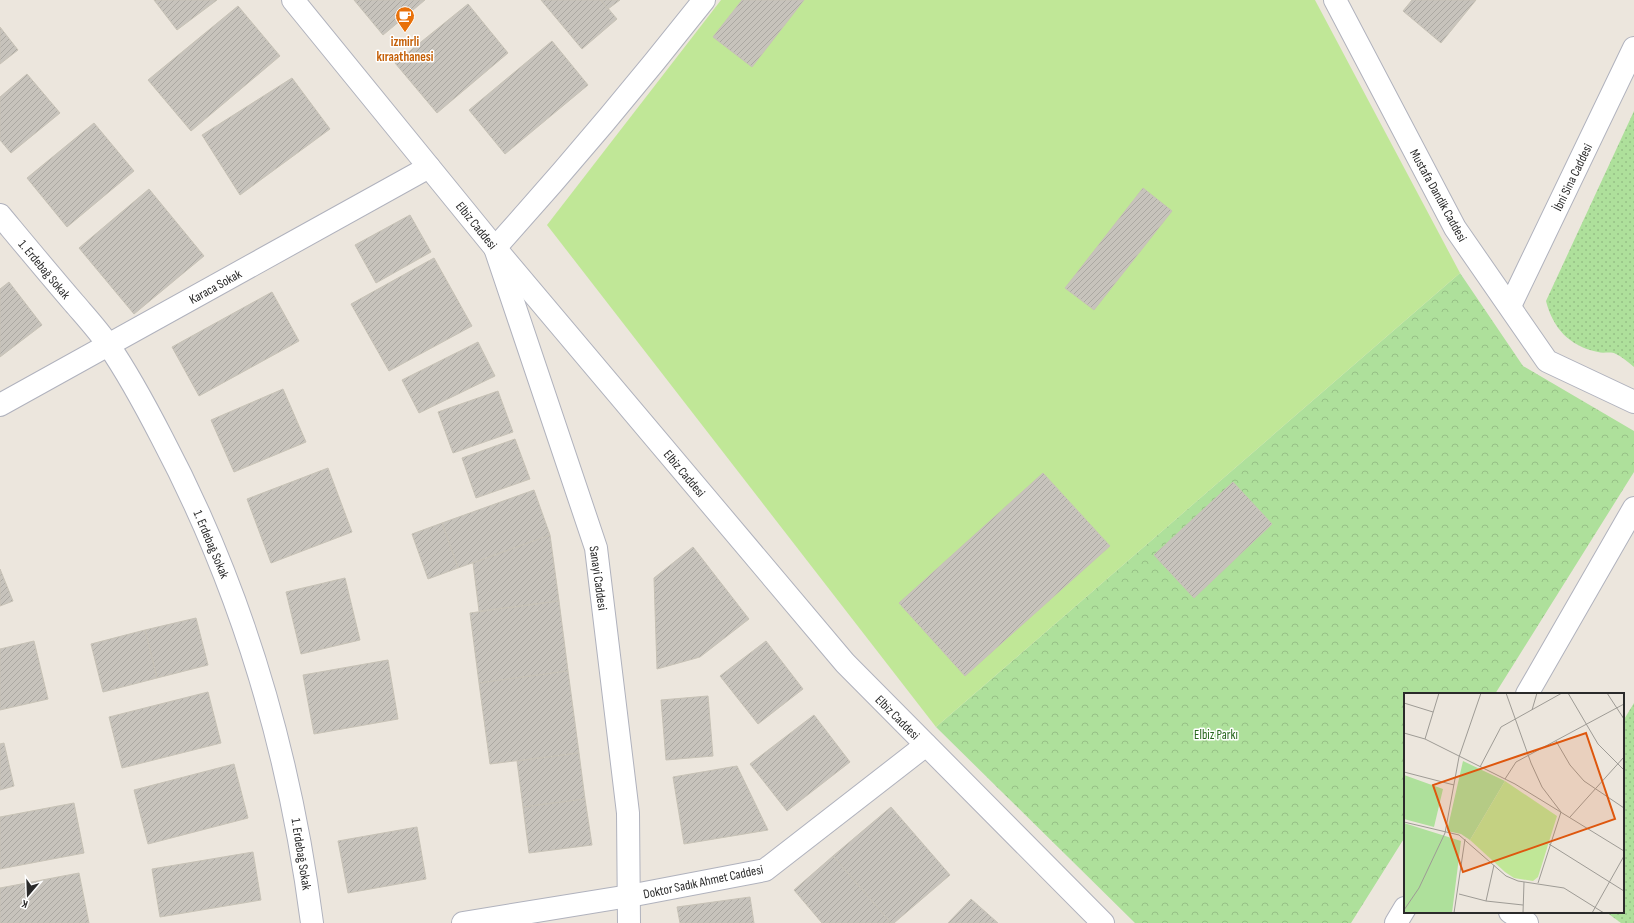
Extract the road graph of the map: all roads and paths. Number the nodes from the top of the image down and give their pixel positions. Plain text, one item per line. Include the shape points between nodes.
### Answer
1 (293, 0) edge
2 (704, 0) edge
3 (1336, 0) edge
4 (1634, 48) edge
5 (429, 167) junction
6 (0, 215) edge
7 (495, 248) junction
8 (1510, 306) junction
9 (109, 344) junction
10 (1634, 402) edge
11 (0, 405) edge
12 (1634, 508) edge
13 (1529, 693) edge
14 (926, 745) junction
15 (629, 896) junction
16 (1404, 910) edge
17 (1512, 913) edge
18 (312, 923) edge
19 (463, 923) edge
20 (630, 923) edge
21 (1103, 923) edge
22 (1396, 923) edge
23 (1527, 923) edge

1 - 5 street, Elbiz Caddesi
2 - 7 street via 578,155
3 - 8 street, Mustafa Dandik Caddesi via 1455,228
4 - 8 street, İbni Sina Caddesi
5 - 7 street, Elbiz Caddesi
5 - 9 street, Karaca Sokak
6 - 9 street, 1. Erdebağ Sokak
7 - 14 street, Elbiz Caddesi via 845,663
7 - 15 street, Sanayi Caddesi via 596,548 628,814
8 - 10 street, Mustafa Dandik Caddesi via 1547,361
9 - 11 street, Karaca Sokak
9 - 18 street, 1. Erdebağ Sokak via 178,469 235,600 258,668 294,806
12 - 13 street
14 - 15 street, Doktor Sadık Ahmet Caddesi via 765,870
14 - 21 street, Elbiz Caddesi
15 - 19 street, Doktor Sadık Ahmet Caddesi
15 - 20 street, Sanayi Caddesi
16 - 22 street
17 - 23 street

